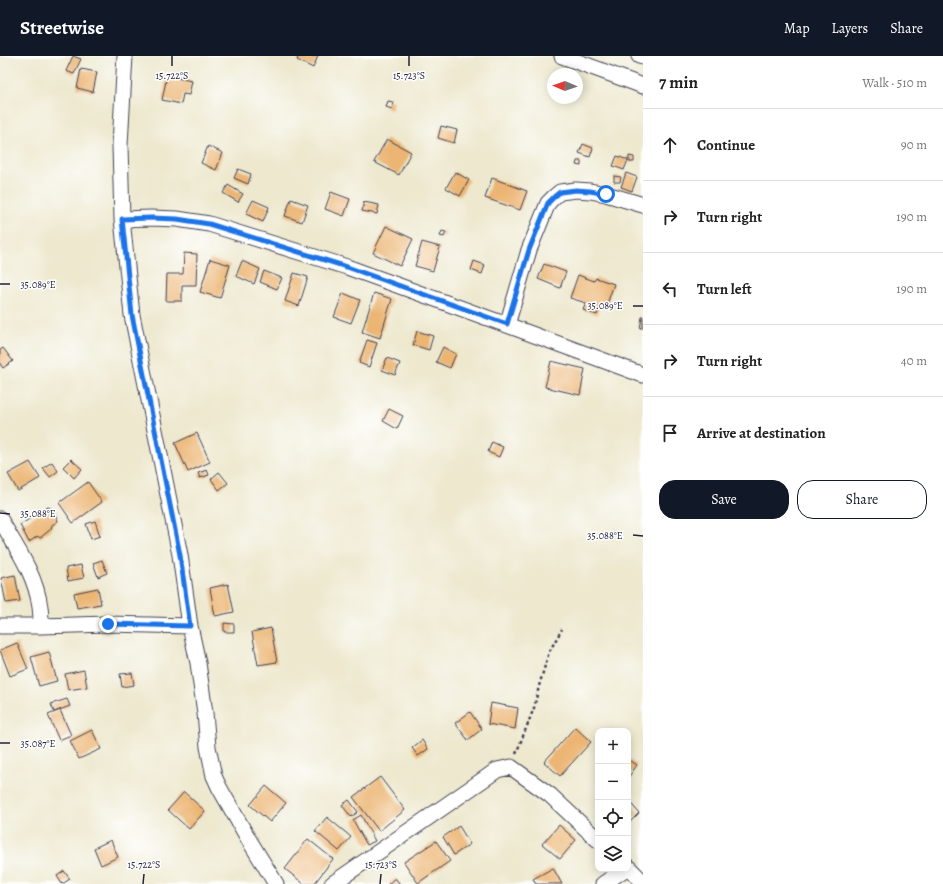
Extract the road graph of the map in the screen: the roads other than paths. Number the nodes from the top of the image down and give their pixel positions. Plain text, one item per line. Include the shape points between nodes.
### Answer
1 (125, 56) edge
2 (562, 56) edge
3 (639, 56) edge
4 (643, 57) edge
5 (643, 86) edge
6 (643, 205) edge
7 (122, 219) junction
8 (507, 324) junction
9 (643, 375) edge
10 (0, 519) edge
11 (0, 626) edge
12 (41, 626) junction
13 (190, 626) junction
14 (595, 837) edge
15 (631, 870) edge
16 (621, 872) edge
17 (643, 882) edge
18 (276, 884) edge
19 (332, 884) edge
20 (603, 884) edge

1 - 7 street via 120,145
2 - 5 street
3 - 4 street
6 - 8 street via 590,191 560,192 554,197 548,203 529,250
7 - 8 street via 177,219 209,224 347,267
7 - 13 street via 132,315 180,555
8 - 9 street
10 - 12 street via 32,578 40,607
11 - 12 street
12 - 13 street
13 - 18 street via 198,663 214,776
14 - 19 street via 550,795 511,767 497,770 487,776
15 - 17 street
16 - 20 street

